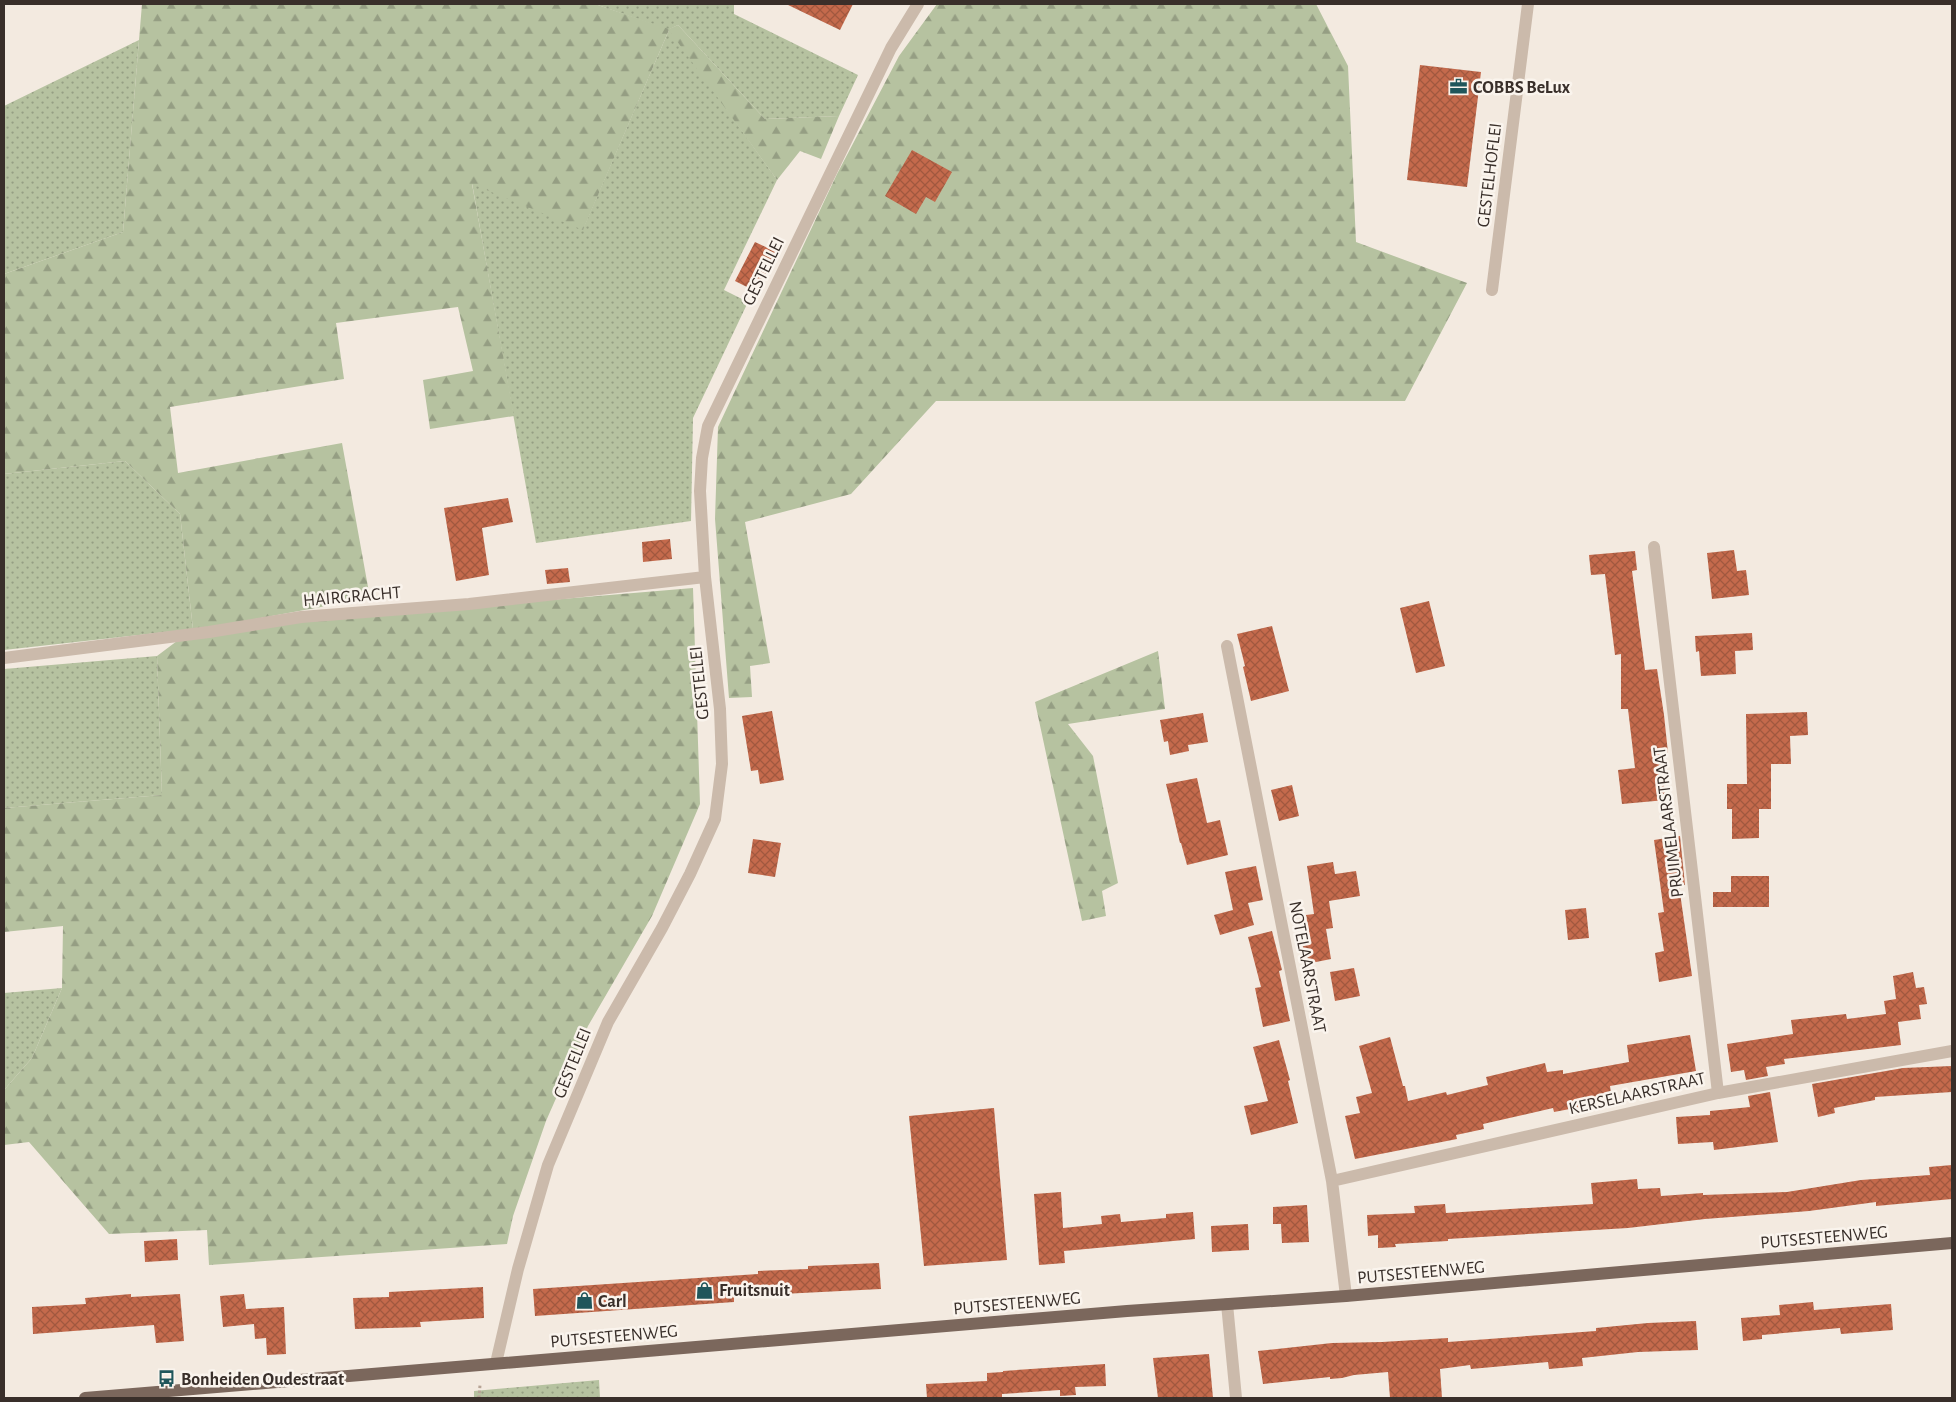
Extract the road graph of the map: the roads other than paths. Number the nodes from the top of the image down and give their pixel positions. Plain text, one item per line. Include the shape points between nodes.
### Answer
1 (918, 4) edge
2 (1528, 4) edge
3 (1492, 290) dead end
4 (1654, 548) dead end
5 (705, 578) junction
6 (1228, 646) dead end
7 (4, 658) edge
8 (1952, 1050) edge
9 (1718, 1093) junction
10 (1332, 1181) junction
11 (1952, 1243) edge
12 (1346, 1296) junction
13 (1227, 1304) junction
14 (496, 1363) junction
15 (85, 1398) edge
16 (1236, 1398) edge

1 - 5 street, GESTELLEI via 887,56 708,426 700,491
2 - 3 street, GESTELHOFLEI
4 - 9 street, PRUIMELAARSTRAAT
5 - 7 street, HAIRGRACHT via 469,604 301,617
5 - 14 street, GESTELLEI via 720,709 722,764 715,819 670,913 608,1022 552,1158 518,1269
6 - 10 street, NOTELAARSTRAAT
8 - 9 street, KERSELAARSTRAAT
9 - 10 street, KERSELAARSTRAAT
10 - 12 street, NOTELAARSTRAAT
11 - 12 main road, PUTSESTEENWEG
12 - 13 main road, PUTSESTEENWEG
13 - 14 main road, PUTSESTEENWEG
13 - 16 street
14 - 15 main road, PUTSESTEENWEG

